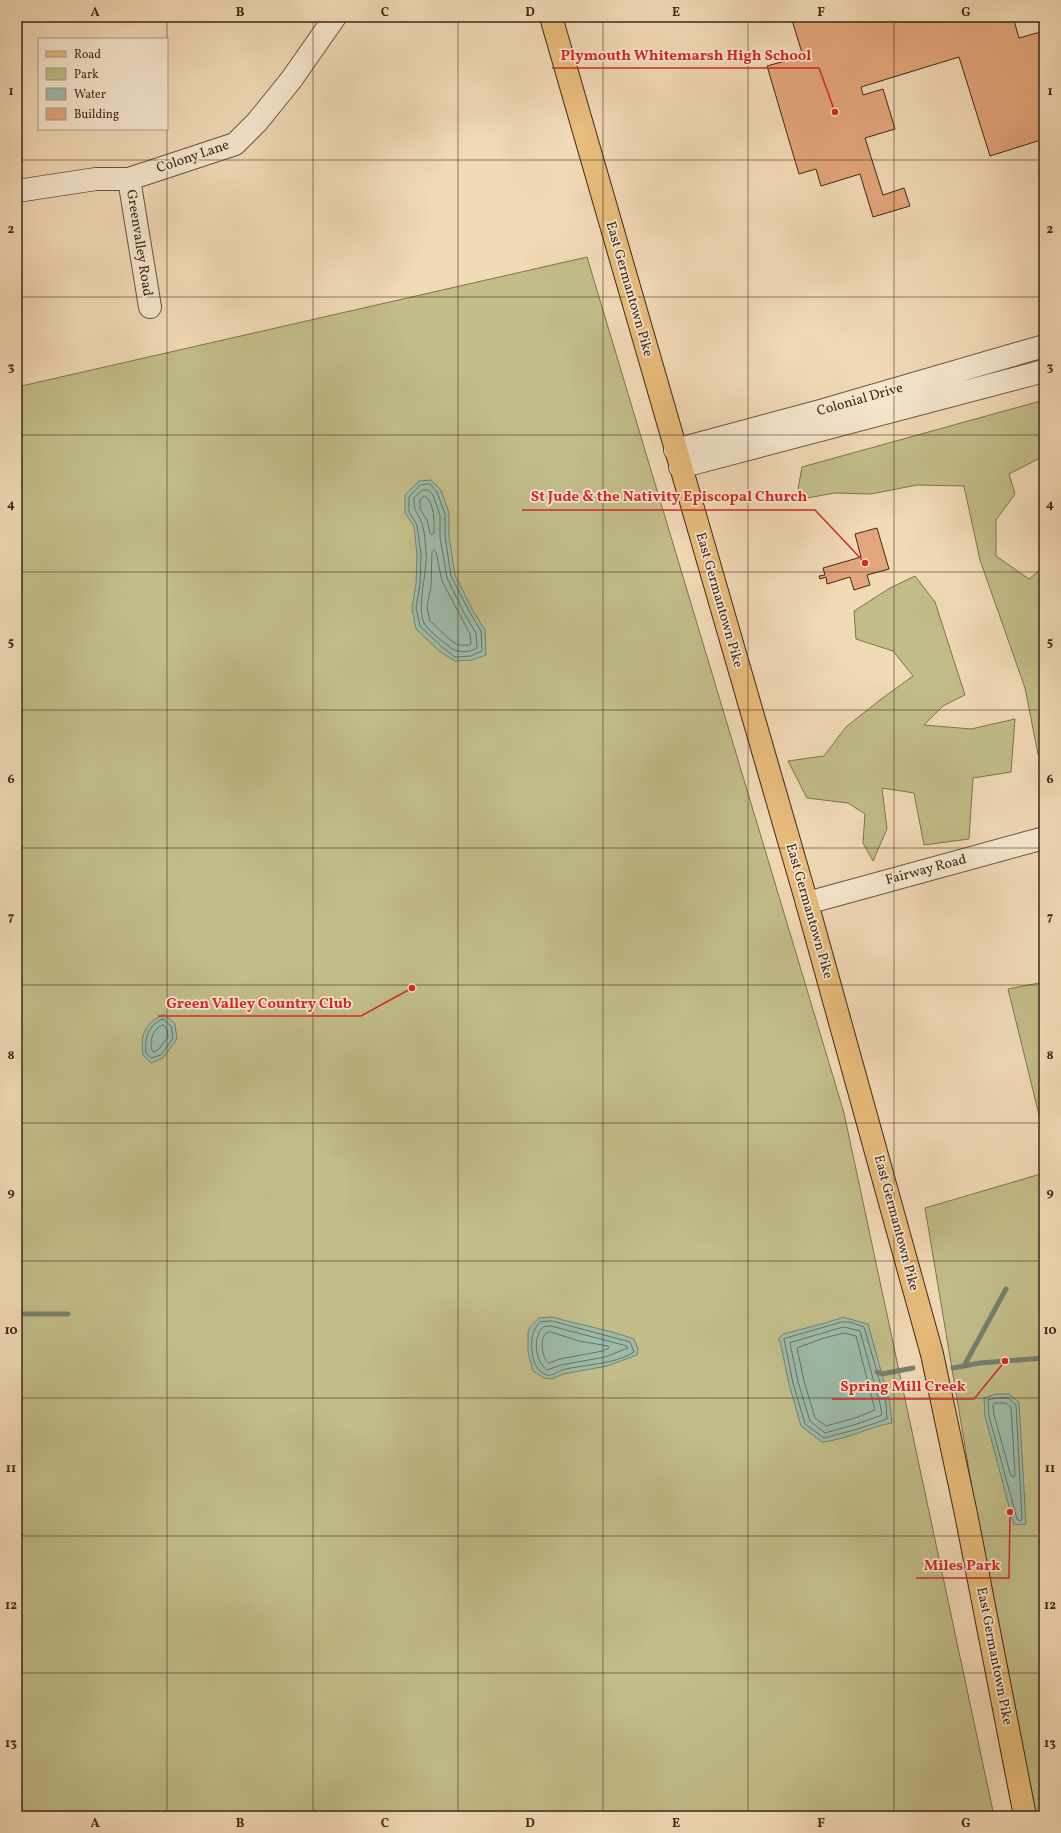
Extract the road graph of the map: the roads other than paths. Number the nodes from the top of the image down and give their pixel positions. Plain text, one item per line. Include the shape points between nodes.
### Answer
1 (334, 17) edge
2 (551, 17) edge
3 (129, 179) junction
4 (17, 191) edge
5 (150, 307) dead end
6 (1044, 346) edge
7 (1044, 372) edge
8 (677, 459) junction
9 (1044, 838) edge
10 (807, 903) junction
11 (1025, 1816) edge

1 - 3 street, Colony Lane via 291,80 257,122 235,144
2 - 8 main road, East Germantown Pike
3 - 4 street, Colony Lane via 96,179
3 - 5 street, Greenvalley Road
6 - 8 street, Colonial Drive via 820,411
7 - 8 street, Colonial Drive
8 - 10 main road, East Germantown Pike
9 - 10 street, Fairway Road
10 - 11 main road, East Germantown Pike via 932,1354

